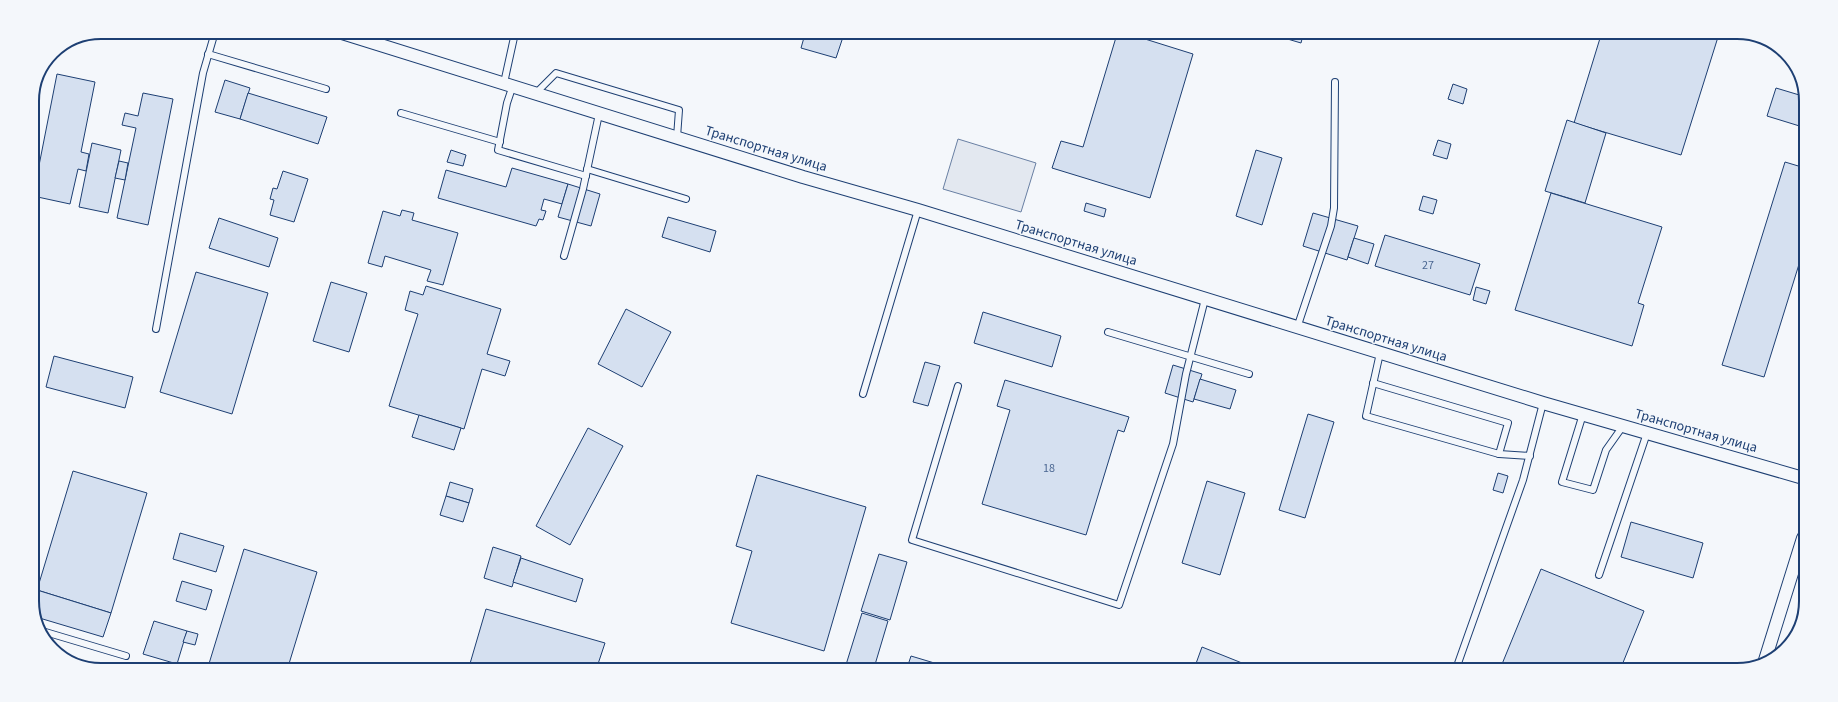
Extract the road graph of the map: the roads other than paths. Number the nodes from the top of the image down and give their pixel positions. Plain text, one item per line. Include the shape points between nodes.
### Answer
1 (213, 39) edge
2 (364, 39) edge
3 (515, 39) edge
4 (208, 54) junction
5 (1334, 82) dead end
6 (508, 84) junction
7 (326, 89) dead end
8 (536, 93) junction
9 (401, 113) dead end
10 (599, 114) junction
11 (677, 137) junction
12 (500, 142) junction
13 (587, 169) junction
14 (586, 176) junction
15 (686, 199) dead end
16 (918, 210) junction
17 (564, 256) dead end
18 (1205, 299) junction
19 (1297, 328) junction
20 (156, 329) dead end
21 (1108, 332) dead end
22 (1380, 353) junction
23 (1190, 357) junction
24 (1249, 374) dead end
25 (1373, 384) junction
26 (958, 386) dead end
27 (863, 394) dead end
28 (1543, 403) junction
29 (1583, 414) junction
30 (1623, 426) junction
31 (1647, 432) junction
32 (1499, 454) junction
33 (1530, 456) junction
34 (1799, 477) edge
35 (1799, 551) edge
36 (1599, 574) dead end
37 (47, 633) edge
38 (126, 656) dead end
39 (1766, 656) edge
40 (1458, 663) edge

1 - 4 lane
2 - 6 street, Транспортная улица
3 - 6 lane
4 - 7 lane
4 - 20 lane
5 - 19 lane via 1334,208 1331,226
6 - 8 street, Транспортная улица
6 - 12 lane
8 - 10 street, Транспортная улица
8 - 11 lane via 556,73 679,110
9 - 12 lane
10 - 11 street, Транспортная улица
10 - 13 lane
11 - 16 street, Транспортная улица
12 - 14 lane via 498,150
13 - 14 lane
13 - 15 lane
14 - 17 lane
16 - 18 street, Транспортная улица
16 - 27 lane
18 - 19 street, Транспортная улица
18 - 23 lane
19 - 22 street, Транспортная улица
21 - 23 lane
22 - 25 lane
22 - 28 street, Транспортная улица
23 - 24 lane
23 - 26 lane via 1172,444 1119,605 912,540
25 - 32 lane via 1366,416
25 - 32 lane via 1508,423
28 - 29 street, Транспортная улица
28 - 33 lane
29 - 30 street, Транспортная улица
29 - 30 lane via 1562,482 1593,490 1606,450
30 - 31 street, Транспортная улица
31 - 34 street, Транспортная улица
31 - 36 lane
32 - 33 lane
33 - 40 lane
35 - 39 street
37 - 38 lane

